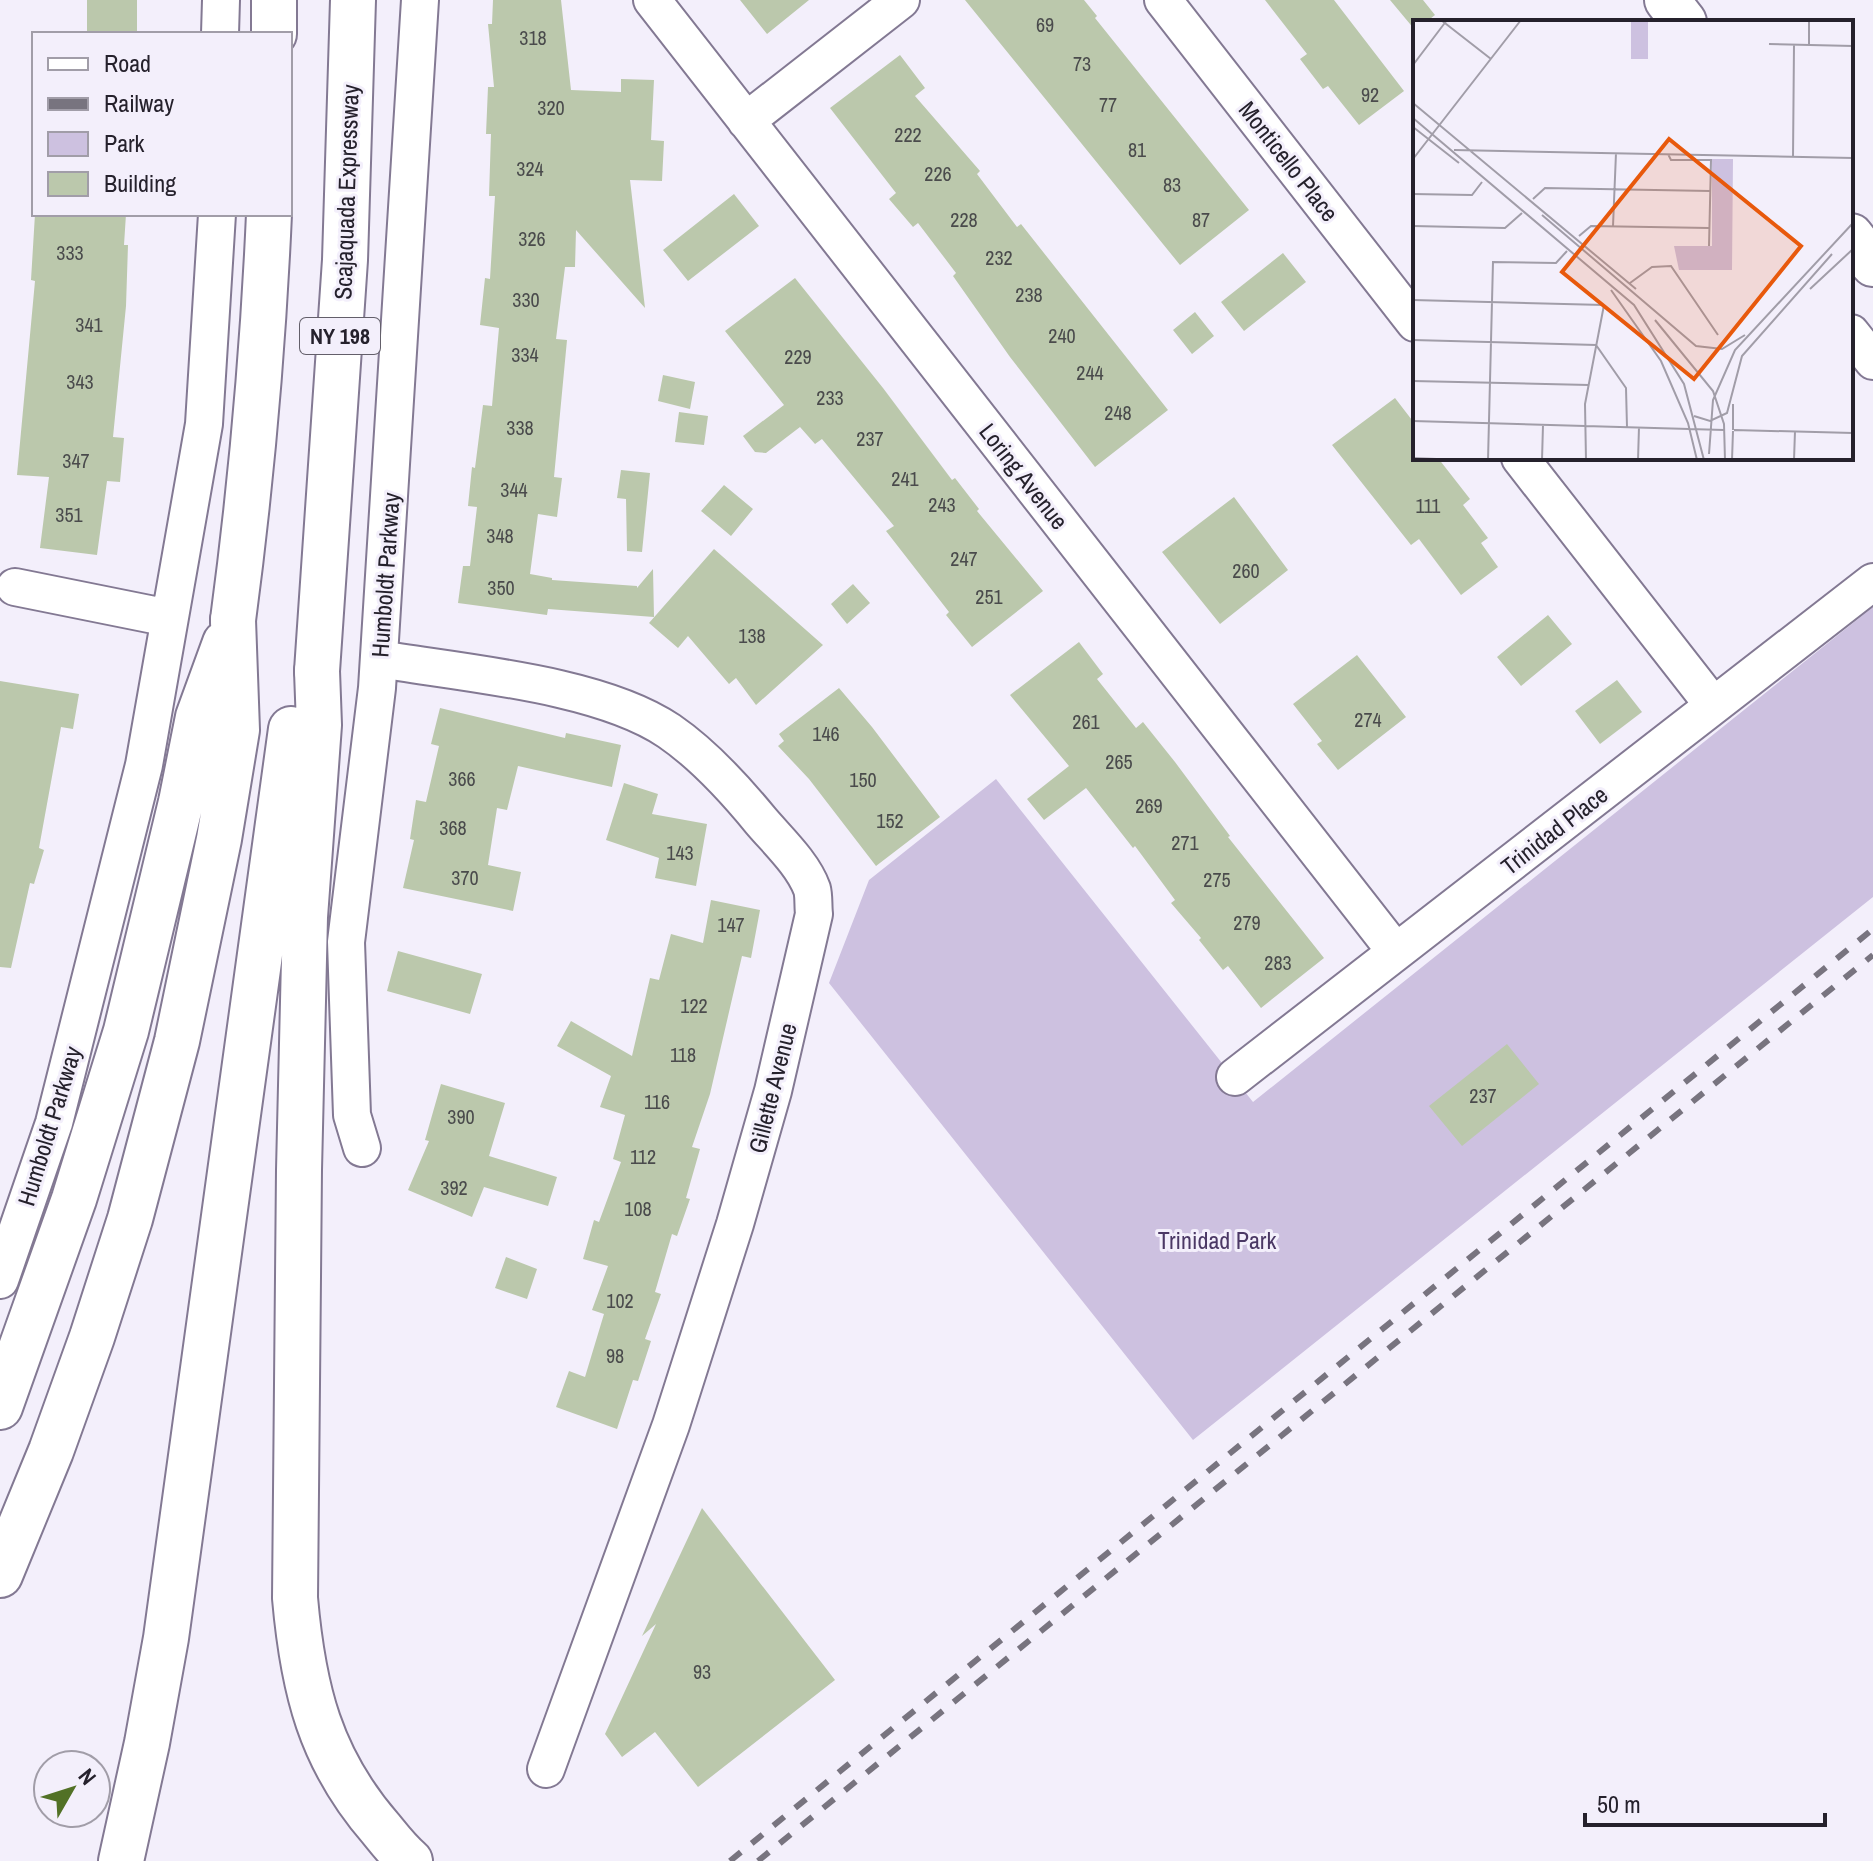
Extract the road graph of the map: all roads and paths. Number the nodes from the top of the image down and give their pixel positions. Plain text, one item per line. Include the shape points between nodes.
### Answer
1 (221, 0) edge
2 (274, 0) edge
3 (353, 0) edge
4 (420, 0) edge
5 (652, 0) edge
6 (901, 0) edge
7 (1163, 0) edge
8 (1667, 0) edge
9 (1682, 20) edge
10 (220, 32) edge
11 (274, 32) edge
12 (746, 121) junction
13 (217, 216) edge
14 (269, 216) edge
15 (1853, 239) edge
16 (1873, 264) edge
17 (1413, 320) edge
18 (1853, 336) edge
19 (1873, 361) edge
20 (1522, 460) edge
21 (5, 581) edge
22 (1873, 582) edge
23 (169, 618) junction
24 (233, 620) junction
25 (379, 659) junction
26 (317, 671) junction
27 (1713, 705) junction
28 (1396, 952) junction
29 (1235, 1077) dead end
30 (362, 1148) dead end
31 (0, 1280) edge
32 (0, 1407) edge
33 (0, 1575) edge
34 (546, 1769) dead end
35 (121, 1861) edge
36 (410, 1861) edge

1 - 10 street
2 - 11 main road
3 - 26 main road, Scajaquada Expressway / NY 198 via 345,260
4 - 25 street, Humboldt Parkway
5 - 12 street, Loring Avenue
6 - 12 street
7 - 17 street, Monticello Place
8 - 9 main road
12 - 28 street, Loring Avenue
13 - 23 street, Humboldt Parkway via 204,424
14 - 24 main road, NY 198 via 254,445
15 - 16 main road
18 - 19 street
20 - 27 street
21 - 23 street
22 - 27 street, Trinidad Place
23 - 31 street, Humboldt Parkway via 144,765 54,1123
24 - 32 main road via 198,717 126,1031 74,1199
24 - 33 main road via 237,730 174,1056 92,1337
25 - 30 street, Humboldt Parkway via 346,942 352,1115
25 - 34 street, Gillette Avenue via 575,693 667,729 743,800 812,889 814,914 735,1224 671,1425
26 - 35 main road via 292,721 166,1638
26 - 36 main road, Scajaquada Expressway via 319,725 305,917 295,1598 300,1656 314,1713 336,1765 369,1815
27 - 28 street, Trinidad Place
28 - 29 street, Trinidad Place

